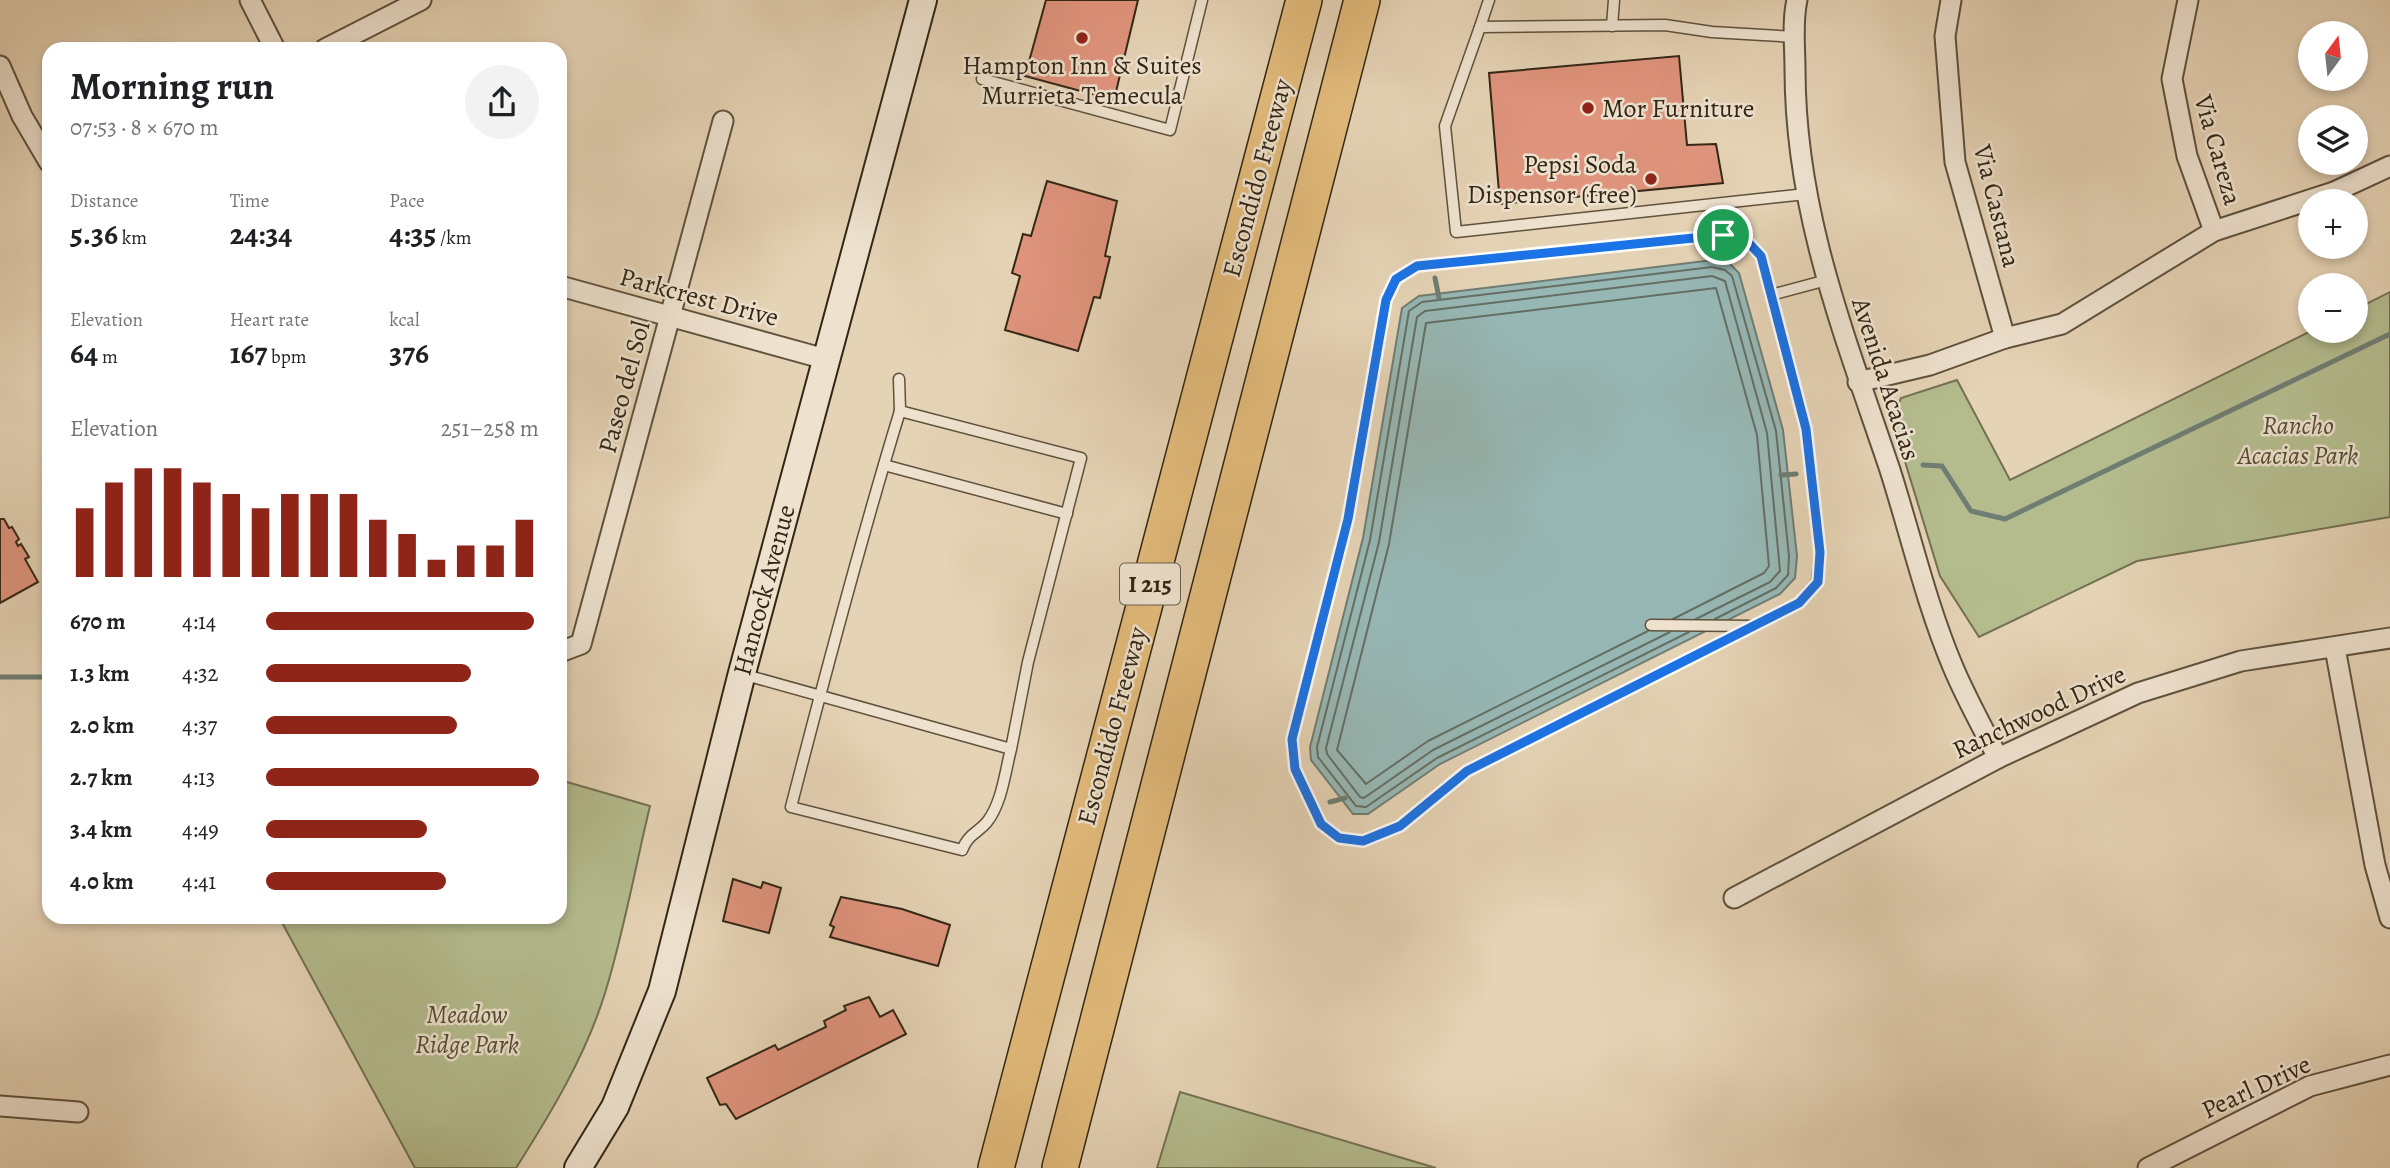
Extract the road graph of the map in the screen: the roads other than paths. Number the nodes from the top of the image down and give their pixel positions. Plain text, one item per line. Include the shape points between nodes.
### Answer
1 (250, 0) edge
2 (421, 0) edge
3 (923, 0) edge
4 (1202, 0) edge
5 (1304, 0) edge
6 (1362, 0) edge
7 (1489, 0) edge
8 (1614, 0) edge
9 (1797, 0) edge
10 (1951, 0) edge
11 (2188, 0) edge
12 (1612, 26) junction
13 (1480, 27) junction
14 (1795, 37) junction
15 (271, 42) edge
16 (340, 42) edge
17 (0, 66) edge
18 (982, 79) dead end
19 (723, 121) dead end
20 (42, 150) edge
21 (2390, 166) edge
22 (1806, 194) junction
23 (2214, 231) junction
24 (1827, 280) junction
25 (567, 288) edge
26 (1771, 295) junction
27 (670, 316) junction
28 (2005, 338) junction
29 (825, 359) junction
30 (899, 379) dead end
31 (1858, 382) junction
32 (900, 411) junction
33 (884, 465) junction
34 (1067, 514) junction
35 (1651, 625) dead end
36 (1755, 626) junction
37 (2390, 638) edge
38 (2335, 648) junction
39 (567, 649) edge
40 (742, 673) junction
41 (820, 695) junction
42 (1011, 749) junction
43 (1998, 758) junction
44 (1734, 898) dead end
45 (2390, 918) edge
46 (2390, 1065) edge
47 (0, 1106) edge
48 (78, 1112) dead end
49 (578, 1168) edge
50 (996, 1168) edge
51 (1060, 1168) edge
52 (2148, 1168) edge

1 - 15 street
2 - 16 street
3 - 29 main road, Hancock Avenue
4 - 18 lane via 1170,130
5 - 50 highway, Escondido Freeway / I 215
6 - 51 highway, I 215
7 - 13 lane
8 - 12 lane
9 - 14 street, Avenida Acacias
10 - 28 street, Via Castana via 1945,36 1955,162
11 - 23 street, Via Careza via 2172,79 2187,156
12 - 13 lane
12 - 14 lane via 1665,25
13 - 22 lane via 1446,125 1455,232
14 - 22 street, Avenida Acacias via 1800,164
17 - 20 street
19 - 27 street, Paseo del Sol
21 - 23 street via 2334,192
22 - 24 street, Avenida Acacias
23 - 28 street via 2062,324
24 - 26 lane
24 - 31 street, Avenida Acacias
25 - 27 street, Parkcrest Drive
26 - 36 lane via 1806,429 1820,552 1818,582 1799,603
26 - 36 lane via 1761,256 1746,240 1723,235 1417,266 1396,279 1386,300 1348,519 1292,739 1295,769 1321,824 1339,838 1363,841 1400,826 1467,771
27 - 29 street, Parkcrest Drive
27 - 39 street, Paseo del Sol via 581,644
28 - 31 street via 1930,365
29 - 40 main road, Hancock Avenue
30 - 32 lane
31 - 43 street, Avenida Acacias via 1953,668
32 - 33 lane
32 - 34 lane via 1082,458
33 - 34 lane
33 - 41 lane
34 - 42 lane via 1028,662
35 - 36 lane
37 - 38 street, Ranchwood Drive
38 - 43 street, Ranchwood Drive via 2241,661 2138,693
38 - 45 street via 2375,864
40 - 41 lane
40 - 49 main road, Hancock Avenue via 662,991 615,1107
41 - 42 lane
41 - 42 lane via 791,807 962,850 968,836 986,823 997,803
43 - 44 street, Ranchwood Drive
46 - 52 street, Pearl Drive via 2310,1086
47 - 48 street

